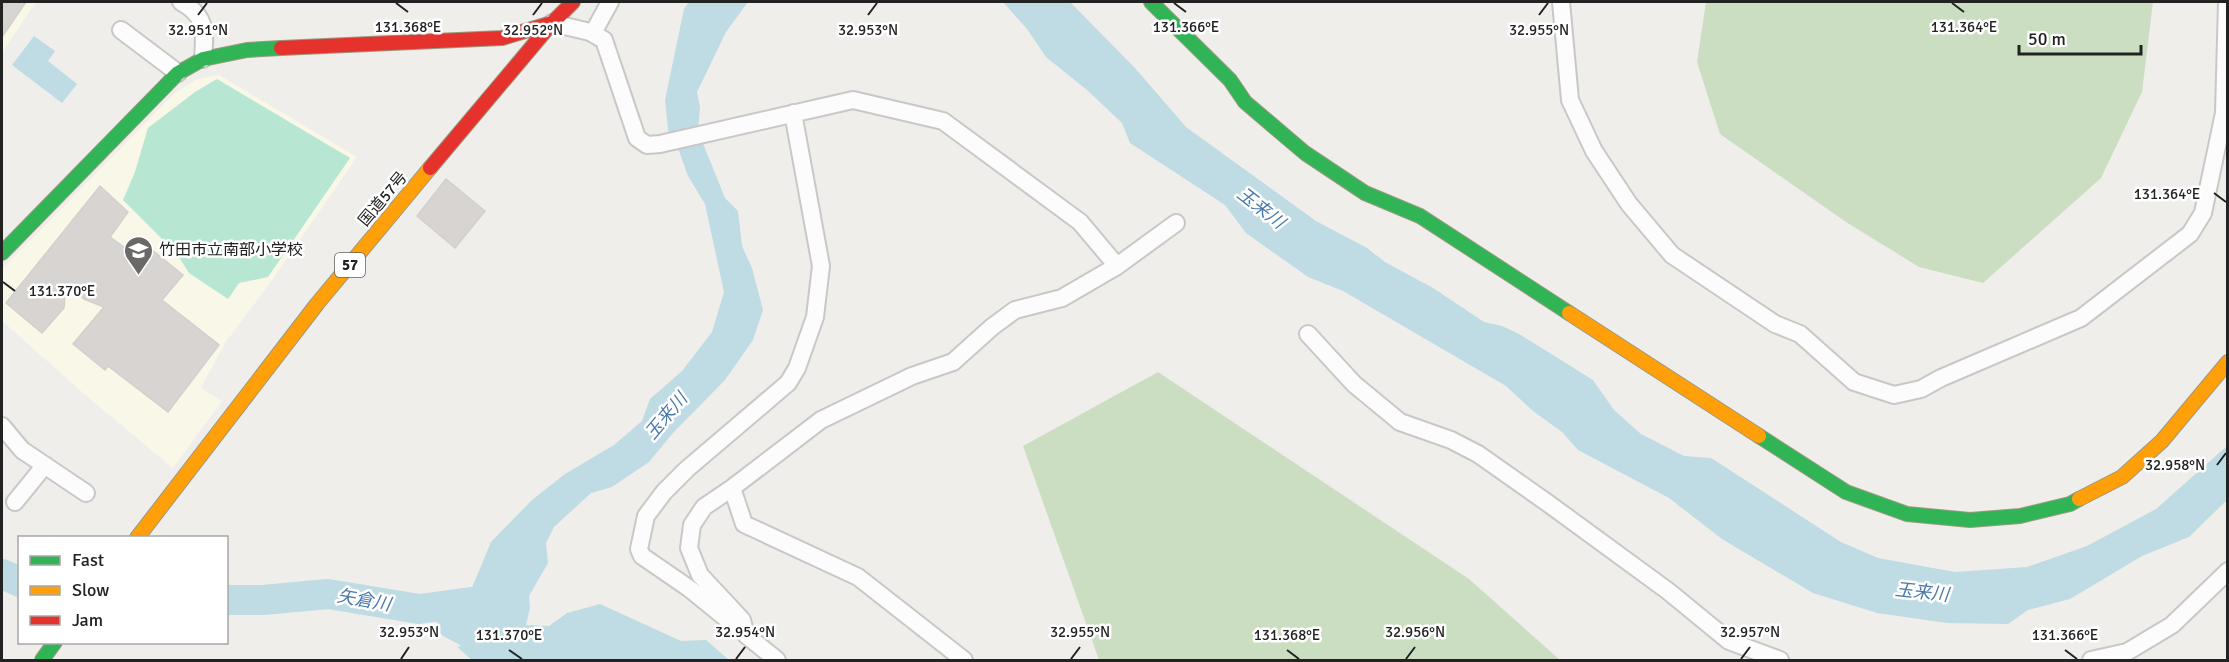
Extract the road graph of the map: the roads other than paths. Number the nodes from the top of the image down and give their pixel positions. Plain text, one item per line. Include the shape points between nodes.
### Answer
1 (181, 2) edge
2 (573, 2) edge
3 (610, 2) edge
4 (1151, 2) edge
5 (1561, 2) edge
6 (2227, 2) edge
7 (552, 23) junction
8 (121, 30) dead end
9 (593, 33) junction
10 (203, 59) junction
11 (178, 73) junction
12 (793, 113) junction
13 (1176, 223) dead end
14 (2, 253) edge
15 (1117, 266) junction
16 (1308, 334) dead end
17 (2228, 362) edge
18 (2, 426) edge
19 (45, 465) junction
20 (732, 488) junction
21 (86, 493) dead end
22 (15, 502) dead end
23 (137, 536) edge
24 (2228, 571) edge
25 (746, 635) junction
26 (54, 644) edge
27 (42, 660) edge
28 (777, 660) edge
29 (964, 660) edge
30 (1780, 660) edge
31 (2091, 660) edge

1 - 10 street via 193,8 205,28
2 - 7 main road, 国道57号 / 57
3 - 9 street
4 - 17 main road via 1230,80 1245,102 1305,153 1365,193 1420,216 1846,492 1907,514 1970,520 2020,516 2070,504 2122,477 2162,441
5 - 6 street via 1570,100 1594,151 1629,204 1672,255 1775,324 1800,334 1854,382 1894,395 1921,389 2082,318 2190,234 2203,213 2224,113
7 - 9 street
7 - 10 main road via 502,38 247,50
7 - 23 main road, 国道57号 / 57 via 317,304
8 - 11 street
9 - 12 street via 604,40 637,138 647,145
10 - 11 main road
11 - 14 main road
12 - 15 street via 853,100 943,120 1080,222
12 - 25 street via 821,266 815,317 797,368 788,383 664,492 646,516 639,549 642,556
13 - 15 street
15 - 20 street via 1062,298 1015,310 953,362 912,376 821,420
16 - 30 street via 1354,384 1400,422 1478,454 1659,584 1729,641
18 - 19 street via 22,450
19 - 21 street
19 - 22 street
20 - 25 street via 704,507 692,525 689,548 700,575 742,620
20 - 29 street via 744,524 858,577
24 - 31 street via 2172,625 2127,651
25 - 28 street
26 - 27 main road

